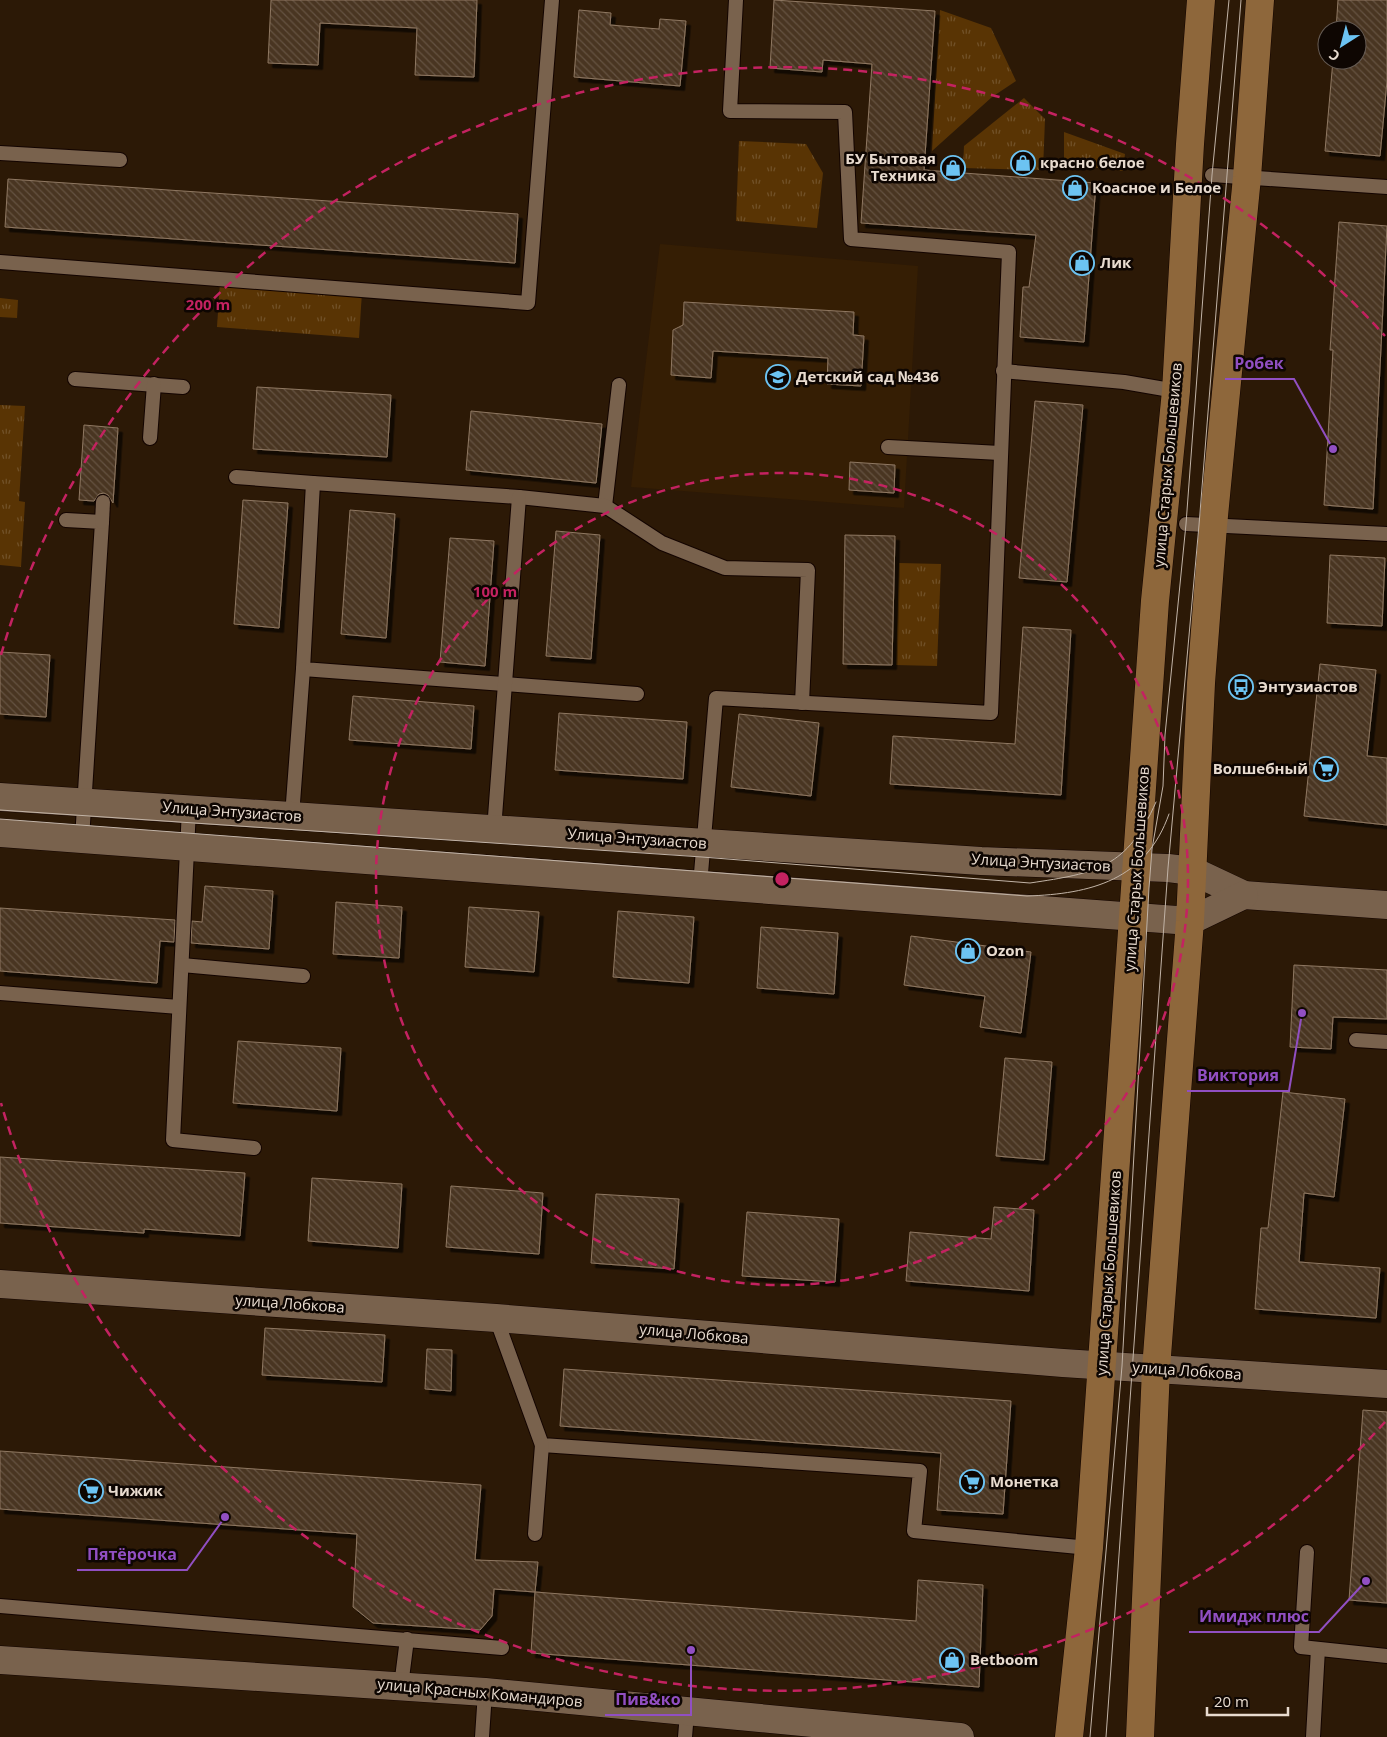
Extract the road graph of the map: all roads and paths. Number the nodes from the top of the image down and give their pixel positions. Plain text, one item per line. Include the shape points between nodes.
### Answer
1 (552, 0) edge
2 (736, 0) edge
3 (1202, 0) edge
4 (1260, 0) edge
5 (0, 153) edge
6 (120, 160) dead end
7 (1212, 175) dead end
8 (1247, 177) junction
9 (1387, 187) edge
10 (0, 262) edge
11 (1003, 371) junction
12 (75, 379) dead end
13 (154, 384) junction
14 (619, 385) dead end
15 (183, 387) dead end
16 (1176, 391) junction
17 (150, 438) dead end
18 (888, 447) dead end
19 (1000, 453) junction
20 (236, 477) dead end
21 (313, 483) junction
22 (519, 497) junction
23 (103, 502) dead end
24 (605, 506) junction
25 (66, 520) dead end
26 (102, 522) junction
27 (1186, 524) dead end
28 (1213, 526) junction
29 (1387, 534) edge
30 (303, 668) junction
31 (505, 685) junction
32 (637, 694) dead end
33 (802, 703) junction
34 (0, 797) edge
35 (83, 802) junction
36 (189, 809) junction
37 (292, 816) junction
38 (494, 830) junction
39 (0, 833) edge
40 (82, 839) junction
41 (703, 843) junction
42 (186, 847) junction
43 (1136, 868) junction
44 (1193, 871) junction
45 (700, 885) junction
46 (1244, 895) junction
47 (1387, 905) edge
48 (1133, 917) junction
49 (1190, 921) junction
50 (182, 964) junction
51 (303, 976) dead end
52 (0, 994) edge
53 (179, 1007) junction
54 (1356, 1040) dead end
55 (1387, 1042) edge
56 (254, 1148) dead end
57 (0, 1284) edge
58 (496, 1318) junction
59 (1102, 1365) junction
60 (1156, 1369) junction
61 (1387, 1384) edge
62 (542, 1445) junction
63 (535, 1534) dead end
64 (1089, 1548) junction
65 (1307, 1552) dead end
66 (0, 1606) edge
67 (408, 1639) junction
68 (502, 1648) dead end
69 (1318, 1649) junction
70 (1387, 1656) edge
71 (0, 1660) edge
72 (401, 1686) junction
73 (485, 1692) junction
74 (686, 1725) edge
75 (482, 1737) edge
76 (960, 1737) edge
77 (1070, 1737) edge
78 (1140, 1737) edge
79 (1314, 1737) edge

1 - 10 lane via 528,304
2 - 11 lane via 730,112 845,112 851,239 1009,252
3 - 16 main road, улица Старых Большевиков
4 - 8 main road
5 - 6 lane
7 - 8 lane
8 - 9 lane
8 - 28 main road
11 - 16 lane via 1124,382
11 - 19 lane
12 - 13 lane
13 - 15 lane
13 - 17 lane
14 - 24 lane
16 - 43 main road, улица Старых Большевиков via 1155,601
18 - 19 lane
19 - 33 lane via 991,713
20 - 21 lane
21 - 22 lane
21 - 30 lane
22 - 24 lane
22 - 31 lane
23 - 26 lane
24 - 33 lane via 662,543 725,568 808,570
25 - 26 lane
26 - 35 lane
27 - 28 lane
28 - 29 lane
28 - 44 main road via 1201,683
30 - 31 lane
30 - 37 lane
31 - 32 lane
31 - 38 lane
33 - 41 lane via 716,698
34 - 35 street, Улица Энтузиастов
35 - 36 street, Улица Энтузиастов
35 - 40 lane
36 - 37 street, Улица Энтузиастов
36 - 42 lane
37 - 38 street, Улица Энтузиастов
38 - 41 street, Улица Энтузиастов
39 - 40 street
40 - 42 street
41 - 43 street, Улица Энтузиастов
41 - 45 lane
42 - 45 street
42 - 50 lane
43 - 44 street, Улица Энтузиастов
43 - 48 main road, улица Старых Большевиков
44 - 46 street, Улица Энтузиастов
44 - 49 main road
45 - 48 street
46 - 47 street
46 - 49 street
48 - 49 street
48 - 59 main road, улица Старых Большевиков
49 - 60 main road
50 - 51 lane
50 - 53 lane
52 - 53 lane
53 - 56 lane via 173,1140
54 - 55 lane
57 - 58 street, улица Лобкова
58 - 59 street, улица Лобкова
58 - 62 lane
59 - 60 street, улица Лобкова
59 - 64 main road, улица Старых Большевиков
60 - 61 street, улица Лобкова
60 - 78 main road
62 - 63 lane
62 - 64 lane via 920,1471 914,1531
64 - 77 main road, улица Старых Большевиков
65 - 69 lane via 1301,1648
66 - 67 lane
67 - 68 lane
67 - 72 lane
69 - 70 lane
69 - 79 lane
71 - 72 street, улица Красных Командиров
72 - 73 street, улица Красных Командиров
73 - 74 street, улица Красных Командиров
73 - 75 lane
74 - 76 street, улица Красных Командиров

